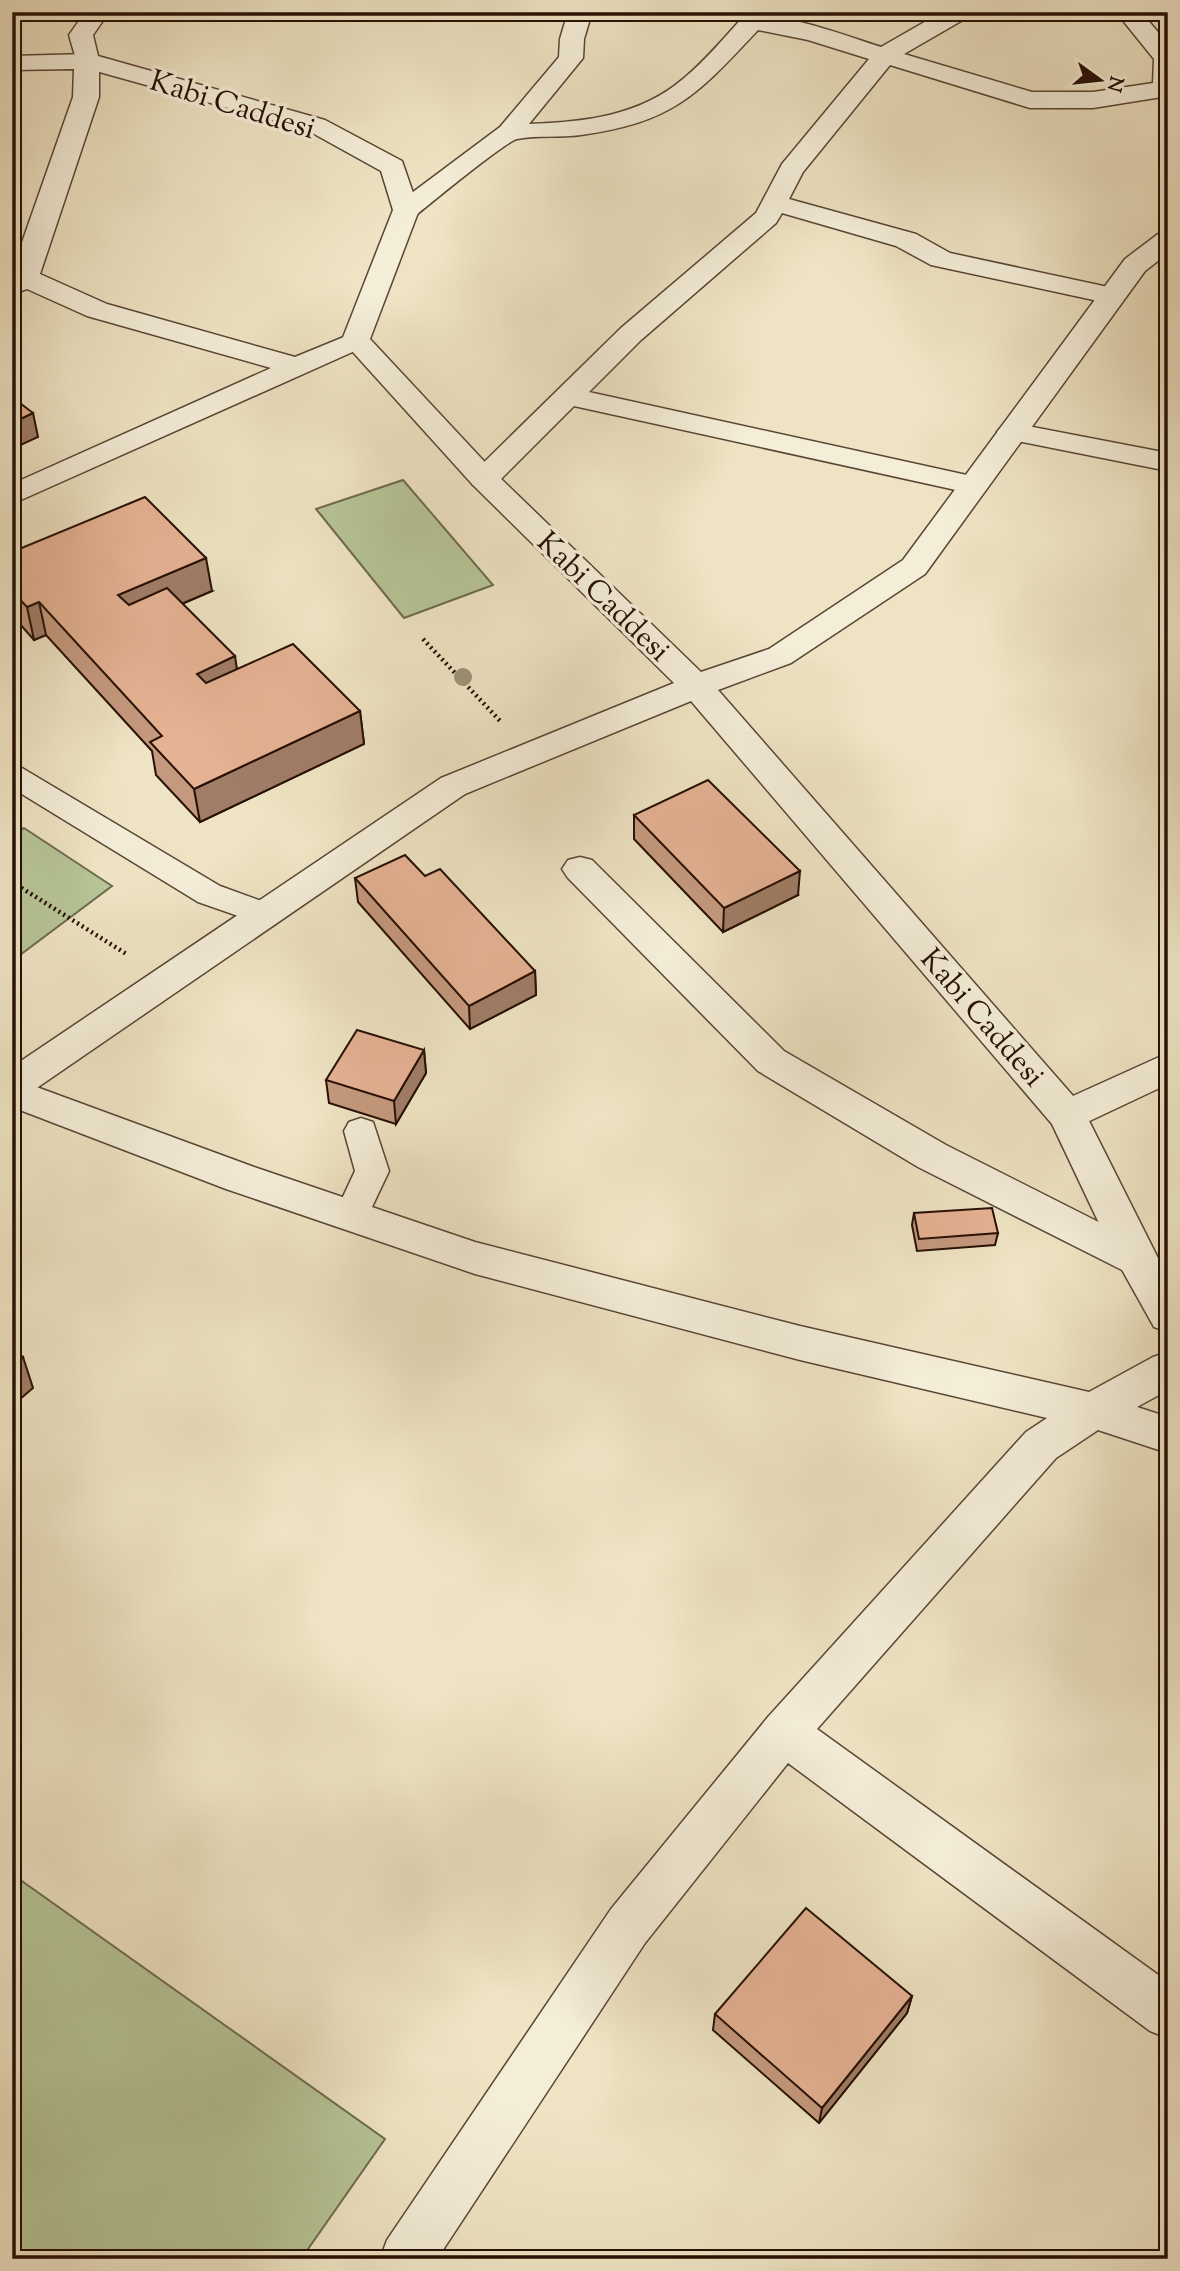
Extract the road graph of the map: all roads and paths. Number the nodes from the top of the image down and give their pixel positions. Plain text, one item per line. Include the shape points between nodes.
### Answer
1 (97, 12) edge
2 (580, 12) edge
3 (960, 12) edge
4 (1128, 12) edge
5 (886, 54) junction
6 (87, 61) junction
7 (12, 62) edge
8 (1166, 88) edge
9 (509, 132) junction
10 (774, 202) junction
11 (406, 210) junction
12 (1168, 240) edge
13 (17, 281) edge
14 (1112, 296) junction
15 (356, 340) junction
16 (297, 366) junction
17 (568, 396) junction
18 (1012, 432) junction
19 (1168, 462) edge
20 (484, 479) junction
21 (974, 485) junction
22 (12, 495) edge
23 (423, 639) dead end
24 (696, 686) junction
25 (533, 752) junction
26 (12, 775) edge
27 (580, 869) dead end
28 (12, 882) edge
29 (264, 914) junction
30 (167, 980) junction
31 (1168, 1067) edge
32 (12, 1086) edge
33 (12, 1091) edge
34 (1067, 1115) junction
35 (361, 1131) dead end
36 (351, 1216) junction
37 (1136, 1259) junction
38 (1168, 1315) edge
39 (1168, 1369) edge
40 (1093, 1411) junction
41 (1168, 1436) edge
42 (784, 1732) junction
43 (1168, 2013) edge
44 (406, 2259) edge

1 - 6 street via 81,34
2 - 9 street via 571,58
3 - 5 street
4 - 8 street via 1166,58
5 - 8 street via 1030,100 1093,100
5 - 9 street via 752,22 683,92 653,108 597,125
5 - 10 street via 790,170
6 - 7 street, Kabi Caddesi
6 - 11 street, Kabi Caddesi via 316,125 393,167
6 - 13 street via 86,97
9 - 11 street
10 - 14 street via 906,240 941,259
10 - 17 street via 767,217 631,334
11 - 15 street
12 - 14 street via 1135,265
13 - 16 street via 97,310
14 - 18 street
15 - 16 street
15 - 20 street, Kabi Caddesi
16 - 22 street
17 - 20 street
17 - 21 street
18 - 19 street
18 - 21 street
20 - 24 street, Kabi Caddesi
21 - 24 street via 914,567 780,656
23 - 25 path
24 - 25 street
24 - 34 street, Kabi Caddesi
25 - 29 street via 453,786
26 - 29 lane via 209,894
27 - 37 street via 771,1061 932,1156
28 - 30 path
29 - 30 street
30 - 32 street
31 - 34 street
33 - 36 street
34 - 37 street, Kabi Caddesi
35 - 36 lane via 372,1171
36 - 40 street via 475,1258 800,1343
37 - 38 street, Kabi Caddesi
39 - 40 street
40 - 41 street
40 - 42 street via 1041,1445
42 - 43 street
42 - 44 street via 628,1926

